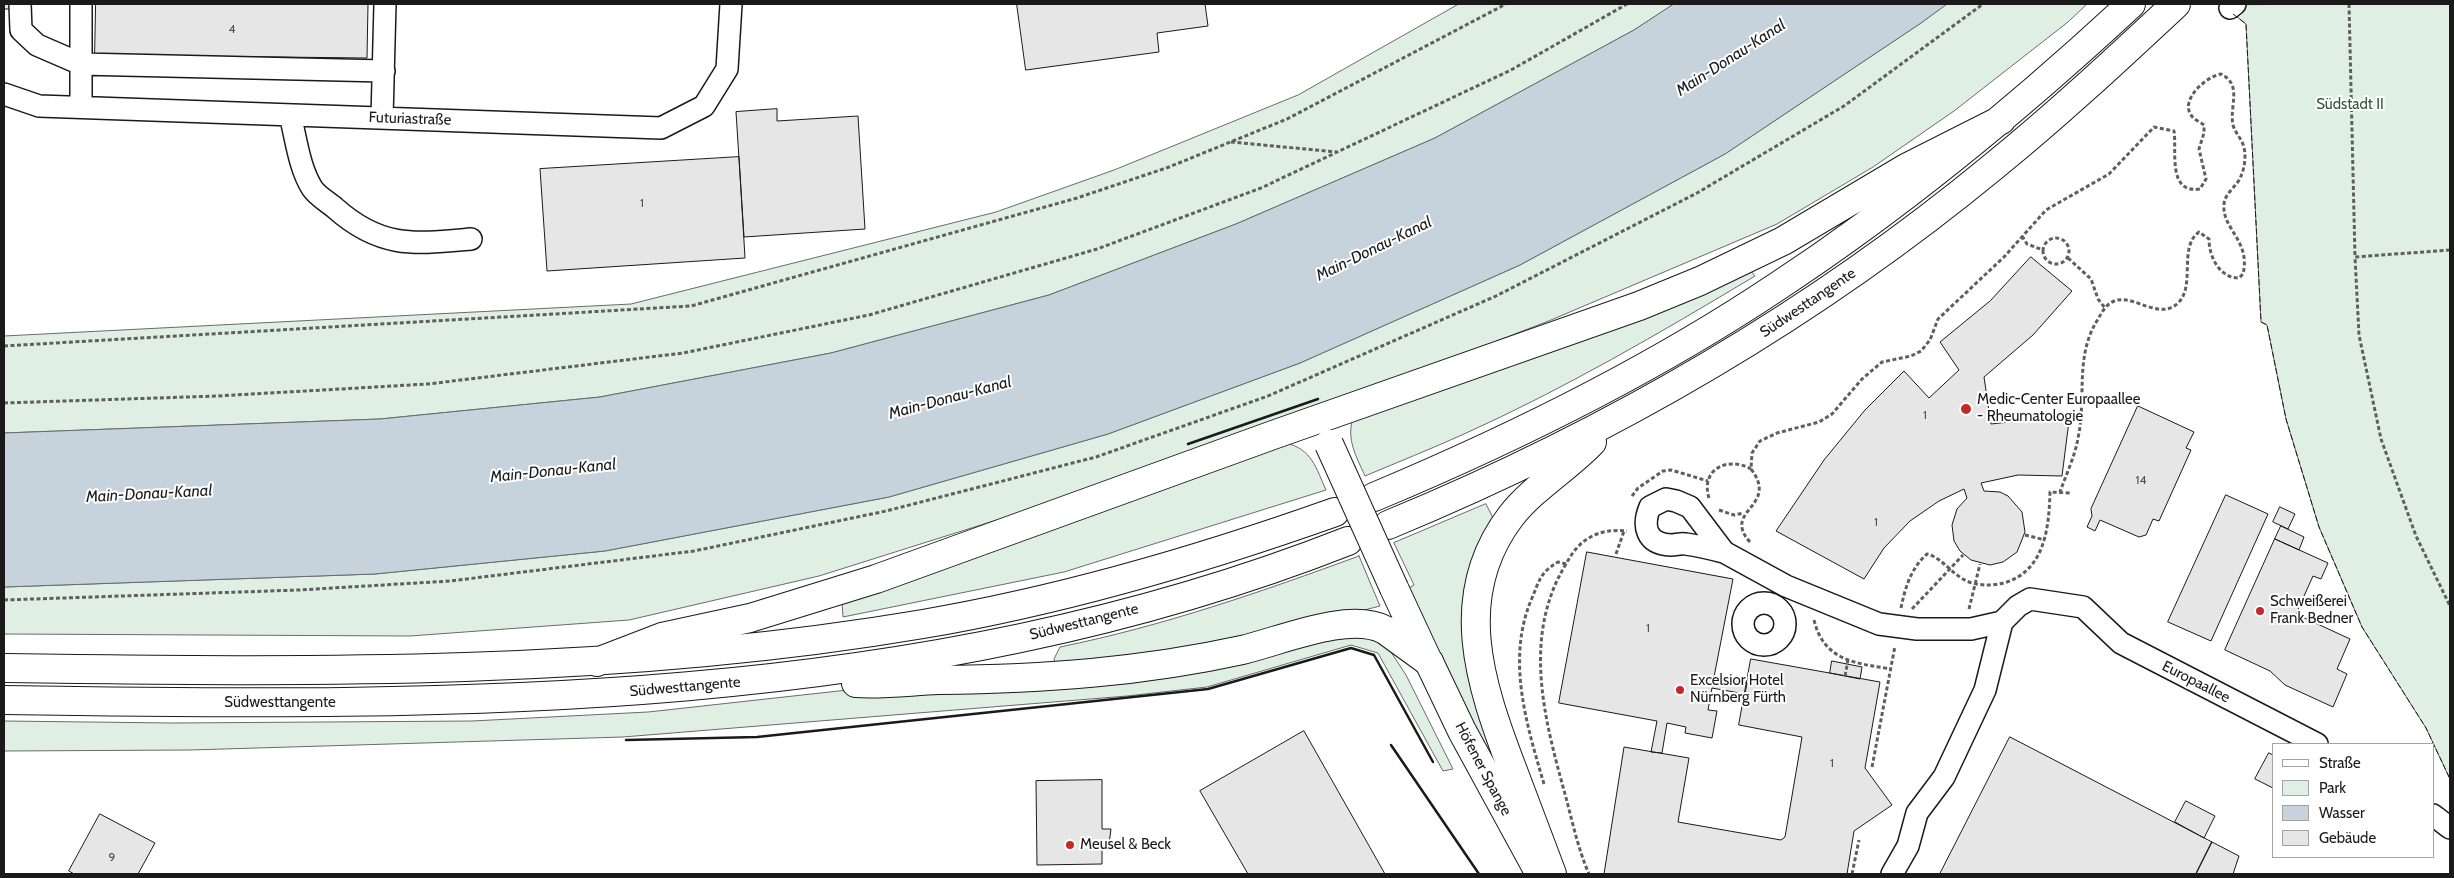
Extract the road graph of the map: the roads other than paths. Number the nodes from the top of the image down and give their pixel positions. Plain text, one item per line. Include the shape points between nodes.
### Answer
1 (81, 4) edge
2 (384, 4) edge
3 (731, 4) edge
4 (2131, 4) edge
5 (2176, 4) edge
6 (14, 14) edge
7 (81, 64) junction
8 (384, 71) junction
9 (4, 94) edge
10 (81, 107) junction
11 (290, 115) junction
12 (382, 118) junction
13 (2001, 120) junction
14 (471, 239) dead end
15 (1318, 419) junction
16 (1612, 421) junction
17 (1374, 497) dead end
18 (1335, 512) dead end
19 (1388, 525) dead end
20 (1348, 540) dead end
21 (1724, 552) junction
22 (1786, 586) junction
23 (1775, 606) dead end
24 (2002, 622) junction
25 (597, 662) junction
26 (1429, 662) junction
27 (4, 668) edge
28 (777, 678) junction
29 (4, 700) edge
30 (2315, 743) edge
31 (2434, 816) edge
32 (2450, 828) edge
33 (1540, 874) edge
34 (1552, 874) edge
35 (1892, 874) edge

1 - 7 street
2 - 8 street
3 - 12 street, Futuriastraße via 727,69 704,106 661,128
4 - 13 main road, Südwesttangente
5 - 16 main road, Südwesttangente via 1993,168 1873,259 1744,346
6 - 7 street via 21,30 38,45
7 - 8 street
7 - 10 street
8 - 12 street
9 - 10 street, Futuriastraße via 39,106
10 - 11 street, Futuriastraße
11 - 12 street, Futuriastraße
11 - 14 street via 303,168 313,189 344,217 385,240 411,244
13 - 15 main road via 1906,168 1790,237 1700,282
13 - 17 main road, Südwesttangente via 1834,249 1690,341 1560,412 1466,458
15 - 25 main road via 802,604 662,637
15 - 26 main road, Höfener Spange, bridge
16 - 19 main road, Südwesttangente via 1482,485
16 - 34 main road via 1574,460 1529,496 1511,517 1488,557 1477,597 1476,643 1482,682
18 - 25 main road, Südwesttangente via 1215,554 1037,602 925,624 798,643
20 - 28 main road, Südwesttangente via 1213,587 1094,621 932,655
21 - 21 street via 1690,507 1666,500 1650,507 1645,526 1657,542
21 - 22 street
22 - 23 street
22 - 24 street via 1879,624 1898,616 1917,629 1964,629
24 - 30 street, Europaallee via 2030,599 2083,607 2121,643
24 - 35 street via 1985,690 1944,777 1916,813 1908,846
25 - 27 main road, Südwesttangente via 438,670 295,672
26 - 28 main road via 1386,630 1360,624 1328,628 1211,657 1100,673 861,684
26 - 33 main road, Höfener Spange via 1462,731
28 - 29 main road, Südwesttangente via 589,695 426,701 272,704
31 - 32 street

